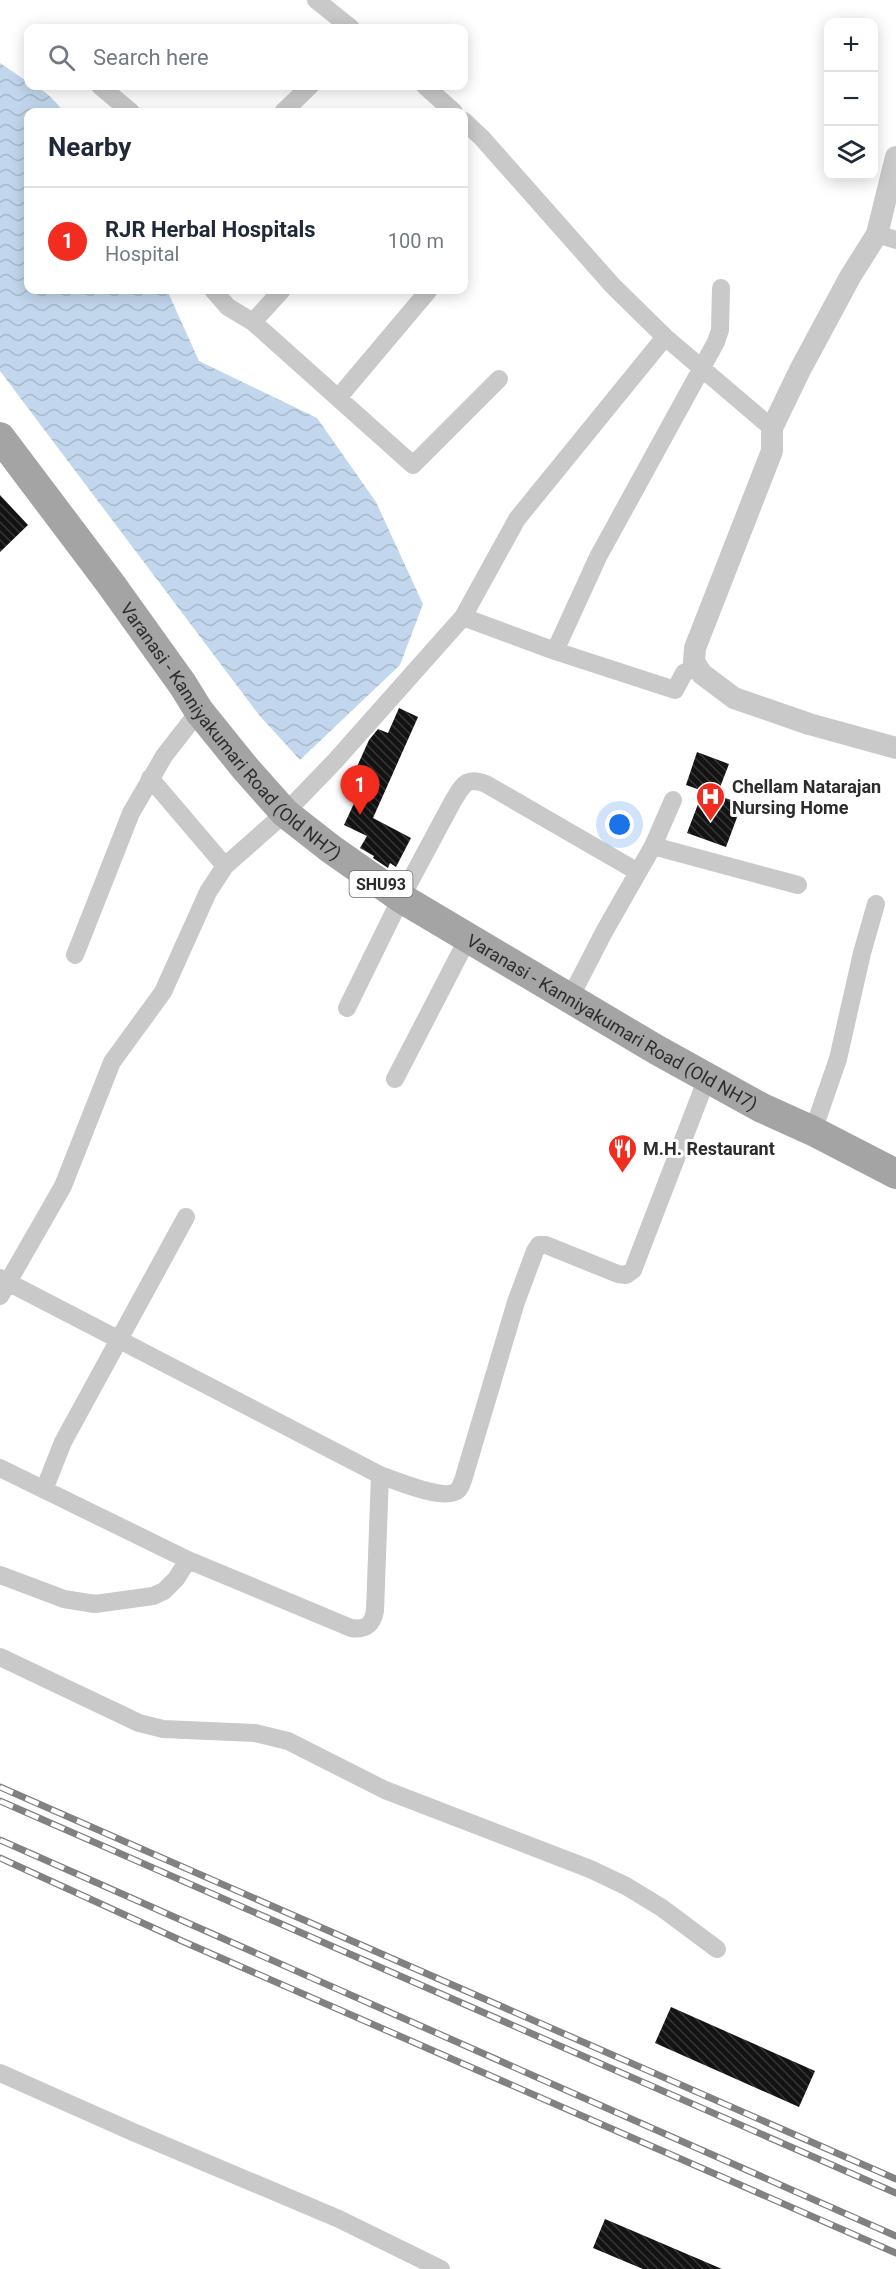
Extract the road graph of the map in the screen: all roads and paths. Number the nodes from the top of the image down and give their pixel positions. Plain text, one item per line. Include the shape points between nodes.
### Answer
1 (316, 0) edge
2 (346, 24) edge
3 (105, 90) edge
4 (306, 90) edge
5 (429, 90) edge
6 (126, 108) edge
7 (287, 108) edge
8 (450, 108) edge
9 (468, 125) edge
10 (896, 157) edge
11 (886, 237) edge
12 (721, 288) dead end
13 (217, 294) edge
14 (278, 294) edge
15 (426, 294) edge
16 (253, 322) junction
17 (665, 337) junction
18 (702, 367) junction
19 (499, 379) dead end
20 (338, 398) junction
21 (772, 428) junction
22 (0, 437) edge
23 (463, 617) junction
24 (555, 651) junction
25 (697, 666) junction
26 (199, 711) junction
27 (896, 748) edge
28 (150, 778) junction
29 (673, 800) dead end
30 (285, 813) junction
31 (653, 846) junction
32 (225, 866) junction
33 (638, 872) junction
34 (798, 885) dead end
35 (401, 898) junction
36 (876, 904) dead end
37 (468, 938) junction
38 (75, 955) dead end
39 (570, 998) junction
40 (348, 1008) dead end
41 (708, 1078) junction
42 (395, 1079) dead end
43 (813, 1131) junction
44 (896, 1174) edge
45 (186, 1217) dead end
46 (2, 1285) edge
47 (121, 1339) junction
48 (0, 1468) edge
49 (380, 1474) junction
50 (44, 1490) junction
51 (188, 1560) junction
52 (0, 1575) edge
53 (0, 1657) edge
54 (717, 1949) dead end
55 (0, 2073) edge
56 (441, 2269) edge

1 - 2 street
3 - 6 street
4 - 7 street
5 - 8 street
9 - 17 street via 613,286
10 - 11 street
11 - 21 street via 817,339
12 - 18 street via 720,330
13 - 16 street via 228,307
14 - 16 street
15 - 20 street
16 - 20 street
17 - 18 street
17 - 23 street via 518,519
18 - 21 street
18 - 24 street via 598,557
19 - 20 street via 413,465
21 - 25 street via 772,451 695,648
22 - 26 main road, Varanasi - Kanniyakumari Road (Old NH7) / SHU93 via 110,583
23 - 24 street
23 - 30 street
24 - 25 street via 675,690 684,673
25 - 27 street via 713,684 734,698
26 - 28 street
26 - 30 main road, Varanasi - Kanniyakumari Road (Old NH7) / SHU93
28 - 32 street
28 - 38 street via 131,813
29 - 31 street
30 - 32 street
30 - 35 main road, Varanasi - Kanniyakumari Road (Old NH7) / SHU93
31 - 33 street
31 - 34 street
32 - 46 street via 208,892 163,992 112,1062 63,1186
33 - 35 street via 486,783 470,780 453,801
33 - 39 street
35 - 37 main road, Varanasi - Kanniyakumari Road (Old NH7) / SHU93
35 - 40 street
36 - 43 street via 838,1059
37 - 39 main road, Varanasi - Kanniyakumari Road (Old NH7) / SHU93
37 - 42 street
39 - 41 main road, Varanasi - Kanniyakumari Road (Old NH7) / SHU93
41 - 43 main road, Varanasi - Kanniyakumari Road (Old NH7) / SHU93
41 - 49 street via 633,1270 626,1275 618,1274 546,1245 539,1245 535,1251 458,1490 438,1493
43 - 44 main road, Varanasi - Kanniyakumari Road (Old NH7) / SHU93
45 - 47 street
46 - 47 street
47 - 49 street
47 - 50 street via 63,1442
48 - 50 street
49 - 51 street via 375,1611 367,1627 351,1628
50 - 51 street
51 - 52 street via 164,1591 95,1604 64,1599
53 - 54 street via 139,1723 163,1729 255,1733 288,1741 385,1790 626,1886
55 - 56 street via 339,2219

